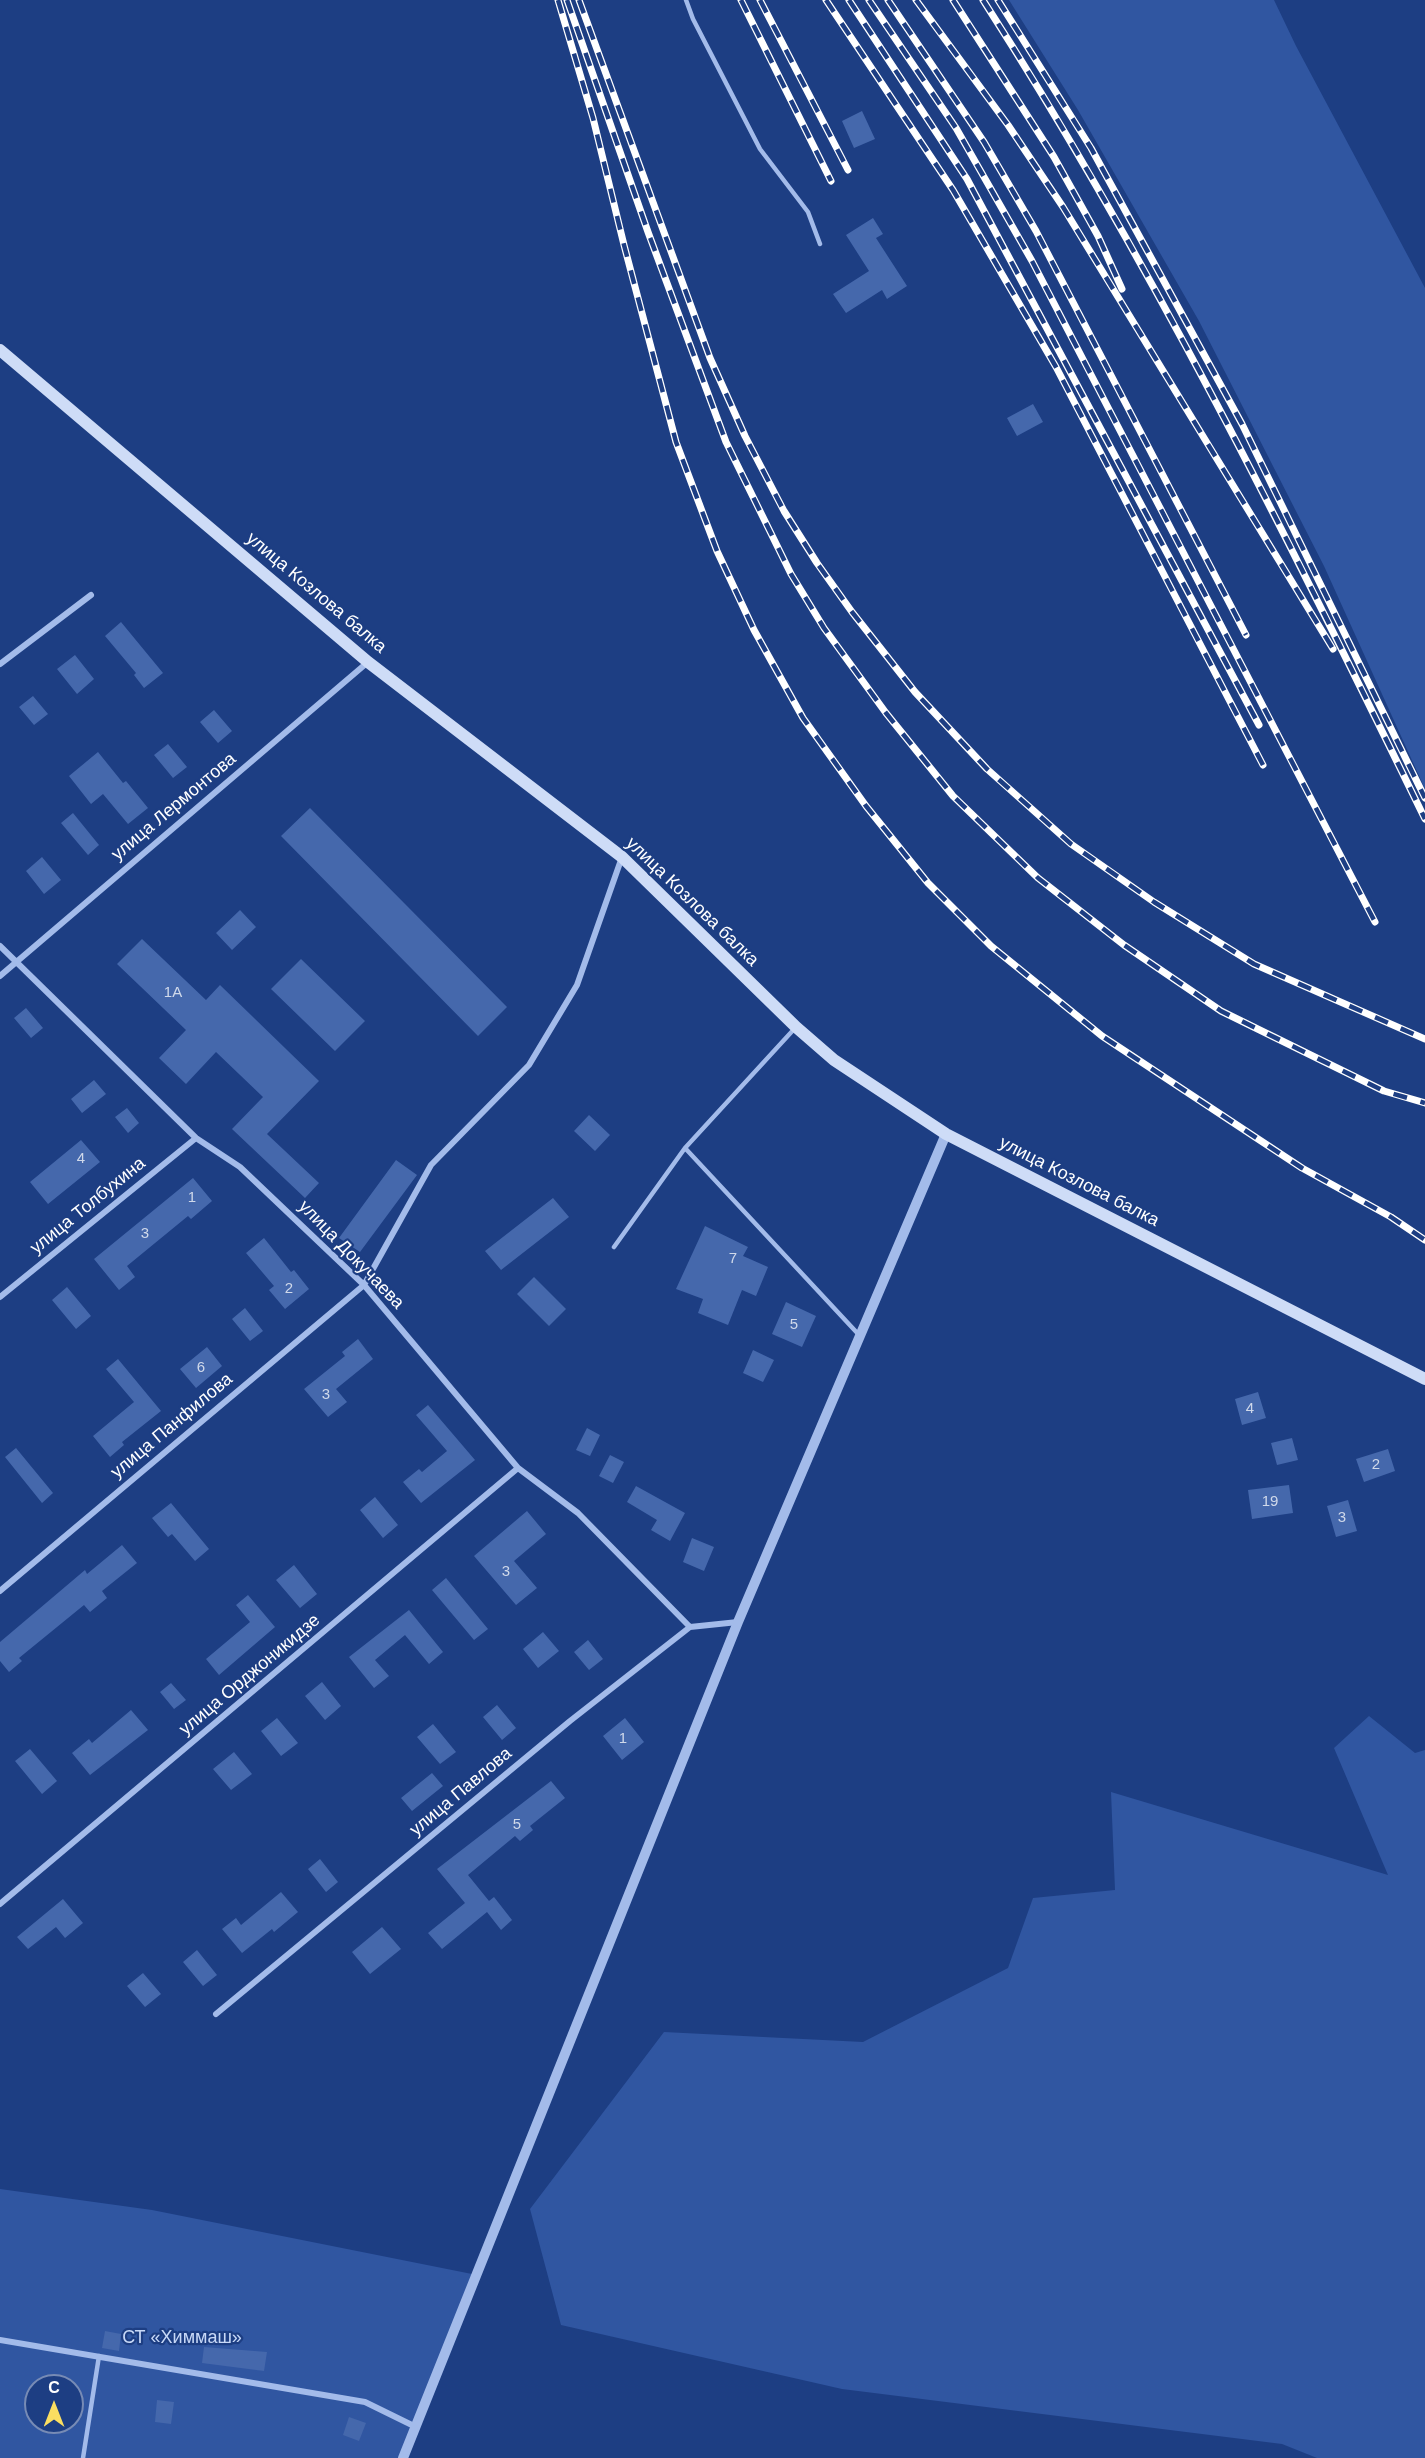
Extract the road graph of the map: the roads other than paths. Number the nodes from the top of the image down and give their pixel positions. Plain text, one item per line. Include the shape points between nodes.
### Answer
1 (686, 0) edge
2 (820, 244) dead end
3 (0, 350) edge
4 (91, 595) dead end
5 (368, 662) junction
6 (0, 664) edge
7 (622, 857) junction
8 (0, 946) edge
9 (17, 961) junction
10 (0, 976) edge
11 (796, 1027) junction
12 (946, 1134) junction
13 (196, 1138) junction
14 (685, 1148) junction
15 (614, 1247) dead end
16 (364, 1284) junction
17 (0, 1297) edge
18 (860, 1336) junction
19 (1425, 1379) edge
20 (518, 1468) junction
21 (0, 1591) edge
22 (738, 1622) junction
23 (690, 1627) junction
24 (0, 1904) edge
25 (216, 2014) dead end
26 (0, 2340) edge
27 (99, 2356) junction
28 (416, 2427) junction
29 (83, 2458) edge
30 (403, 2458) edge

1 - 2 lane via 760,149 808,212
3 - 5 main road, улица Козлова балка
4 - 6 street
5 - 7 main road, улица Козлова балка
5 - 9 street, улица Лермонтова
7 - 11 main road, улица Козлова балка
7 - 16 street via 577,985 529,1065 431,1165
8 - 9 street, улица Докучаева
9 - 10 street, улица Лермонтова
9 - 13 street, улица Докучаева
11 - 12 main road, улица Козлова балка via 834,1060
11 - 14 lane
12 - 18 street
12 - 19 main road, улица Козлова балка
13 - 16 street, улица Докучаева via 240,1167
13 - 17 street, улица Толбухина
14 - 15 lane
14 - 18 lane
16 - 20 street, улица Докучаева
16 - 21 street, улица Панфилова
18 - 22 street
20 - 23 street, улица Докучаева via 578,1513
20 - 24 street, улица Орджоникидзе
22 - 23 street
22 - 28 street
23 - 25 street, улица Павлова via 570,1721
26 - 27 street
27 - 28 street via 365,2402
27 - 29 lane
28 - 30 street

